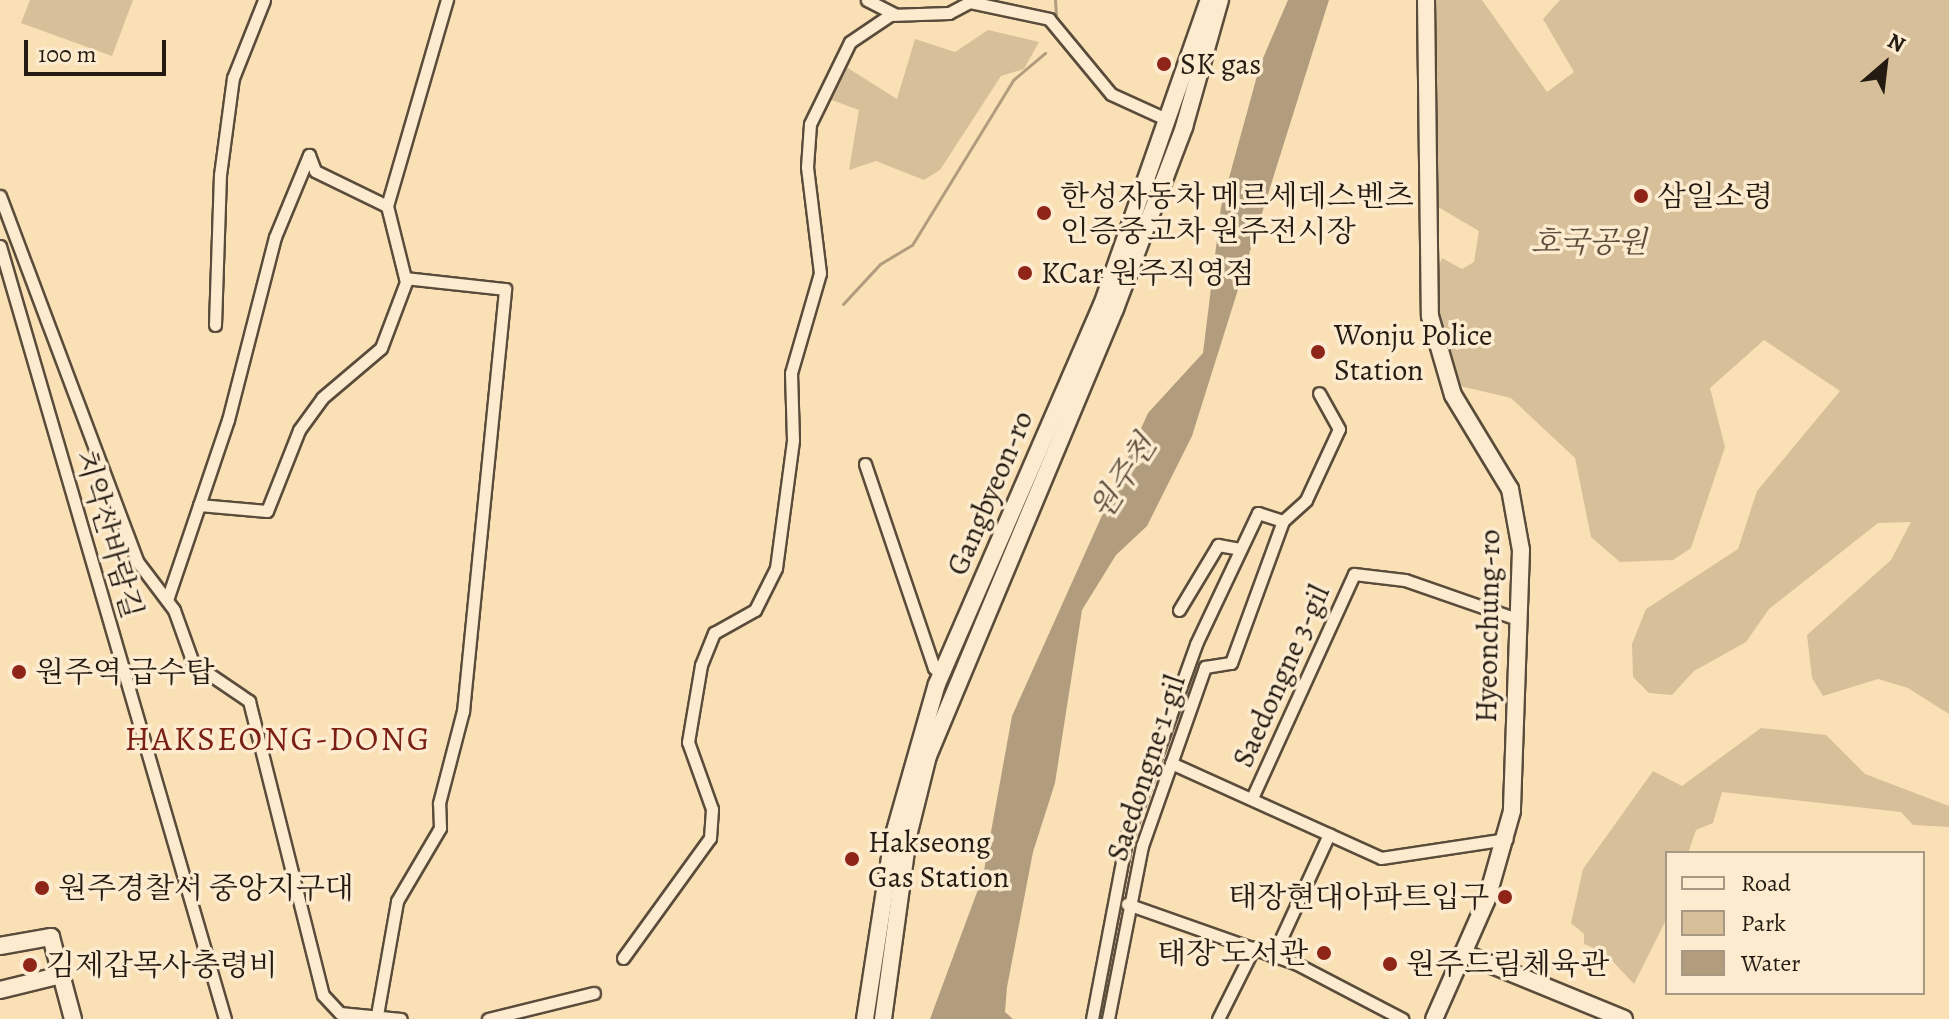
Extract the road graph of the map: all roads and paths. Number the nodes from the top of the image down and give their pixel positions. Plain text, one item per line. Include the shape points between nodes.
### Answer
1 (264, 0) edge
2 (447, 0) edge
3 (867, 0) edge
4 (1209, 0) edge
5 (1220, 0) edge
6 (1426, 0) edge
7 (955, 3) edge
8 (900, 15) junction
9 (1176, 124) junction
10 (0, 196) edge
11 (387, 206) junction
12 (0, 246) edge
13 (406, 278) junction
14 (215, 325) dead end
15 (1319, 393) dead end
16 (865, 464) dead end
17 (199, 505) junction
18 (1283, 521) junction
19 (1240, 549) junction
20 (167, 600) junction
21 (1179, 610) dead end
22 (1517, 619) junction
23 (942, 673) junction
24 (1171, 763) junction
25 (1252, 798) junction
26 (1329, 834) junction
27 (1507, 839) junction
28 (1127, 904) junction
29 (0, 946) edge
30 (1254, 947) junction
31 (1463, 953) junction
32 (1273, 956) junction
33 (623, 958) dead end
34 (61, 975) junction
35 (0, 990) edge
36 (594, 993) dead end
37 (377, 1015) edge
38 (73, 1019) edge
39 (225, 1019) edge
40 (401, 1019) edge
41 (488, 1019) edge
42 (865, 1019) edge
43 (883, 1019) edge
44 (1092, 1019) edge
45 (1108, 1019) edge
46 (1218, 1019) edge
47 (1402, 1019) edge
48 (1434, 1019) edge
49 (1624, 1019) edge

1 - 14 street via 233,78 220,175
2 - 11 street
3 - 8 street
4 - 9 street, Gangbyeon-ro
5 - 9 street, Gangbyeon-ro
6 - 22 street, Hyeonchung-ro via 1430,316 1453,395 1510,489 1521,550
7 - 8 street
7 - 9 street via 1049,19 1111,94
8 - 33 street via 850,42 810,124 807,167 820,273 791,373 793,440 776,568 755,610 705,645 688,742 712,809 710,838
9 - 23 street, Gangbyeon-ro
9 - 43 street, Gangbyeon-ro via 928,756 908,836
10 - 20 street via 116,513 137,561
11 - 13 street
11 - 17 street via 315,171 309,155 251,312 228,420
12 - 39 street, 치악산바람길
13 - 17 street via 381,348 322,398 299,430 267,511
13 - 37 street via 505,289 463,711 439,803 440,828 397,901
15 - 18 street, Saedongne 1-gil via 1339,429 1306,500
16 - 23 street via 934,668
17 - 20 street
18 - 19 street via 1258,513
18 - 24 street, Saedongne 1-gil via 1231,663 1205,667
19 - 21 street via 1218,545
19 - 44 street via 1196,644 1127,836
20 - 37 street via 193,663 249,701 323,995 340,1013
22 - 25 street, Saedongne 3-gil via 1405,580 1354,574
22 - 27 street, Hyeonchung-ro
23 - 42 street, Gangbyeon-ro via 893,838
24 - 25 street
24 - 28 street, Saedongne 1-gil
25 - 26 street
26 - 27 street via 1381,858
26 - 32 street
27 - 31 street, Hyeonchung-ro
28 - 30 street
28 - 45 street, Saedongne 1-gil
29 - 34 street via 48,935
30 - 32 street
30 - 46 street
31 - 48 street, Hyeonchung-ro
31 - 49 street
32 - 47 street
34 - 35 street
34 - 38 street
36 - 41 street
37 - 40 street

